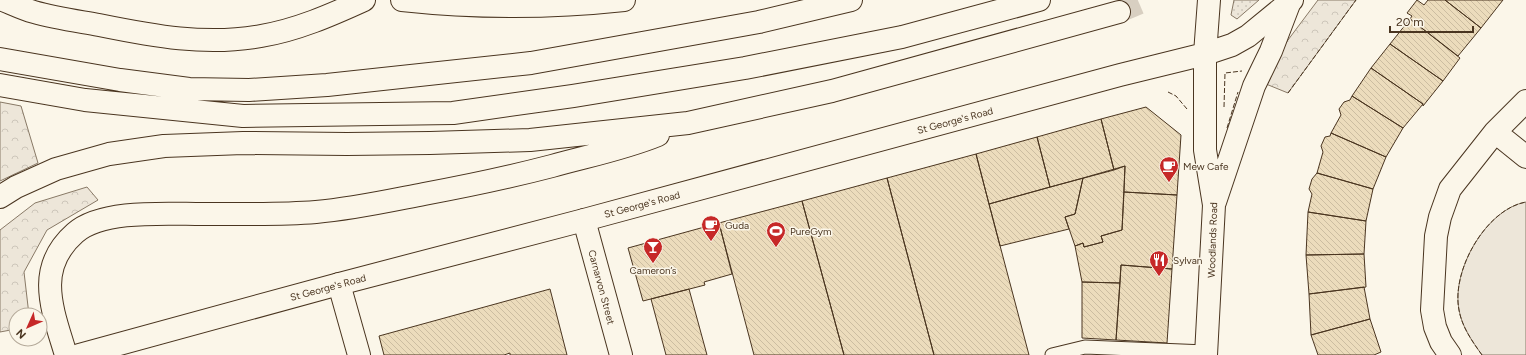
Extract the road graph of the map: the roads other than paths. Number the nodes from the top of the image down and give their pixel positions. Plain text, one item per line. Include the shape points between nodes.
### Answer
1 (2, 0) edge
2 (364, 0) edge
3 (402, 0) edge
4 (624, 0) edge
5 (851, 0) edge
6 (1039, 0) edge
7 (1209, 0) edge
8 (1290, 2) edge
9 (1119, 12) tunnel mouth
10 (1205, 54) junction
11 (0, 59) edge
12 (0, 85) edge
13 (1526, 101) edge
14 (688, 123) junction
15 (1495, 132) junction
16 (1526, 157) edge
17 (0, 197) edge
18 (1214, 205) junction
19 (584, 220) junction
20 (339, 284) junction
21 (1206, 354) edge
22 (66, 355) edge
23 (78, 355) edge
24 (359, 355) edge
25 (621, 355) edge
26 (1052, 355) edge
27 (1450, 355) edge

1 - 2 main road via 34,12 184,40 225,40 286,31 322,19
3 - 4 main road via 478,6 537,6
5 - 11 main road via 759,22 531,63 327,85 249,90 189,89
6 - 12 main road via 902,36 745,68 453,113 243,116 85,100
7 - 10 main road
8 - 10 main road, St George's Road via 1248,36 1232,45
8 - 18 main road via 1254,86
9 - 14 main road via 832,91
10 - 18 main road, Woodlands Road via 1204,150
10 - 19 main road, St George's Road
13 - 15 main road
14 - 17 main road via 530,140 164,146 109,154 56,169
14 - 22 main road via 637,143 536,170 385,202 316,212 159,214 107,218 94,222 76,232 62,246 50,274 50,293
15 - 16 main road
15 - 27 main road via 1450,189 1436,236 1432,310 1441,342
18 - 21 main road, Woodlands Road
19 - 20 main road, St George's Road
19 - 25 main road, Carnarvon Street
20 - 23 main road, St George's Road
20 - 24 main road
21 - 26 lane via 1085,347

